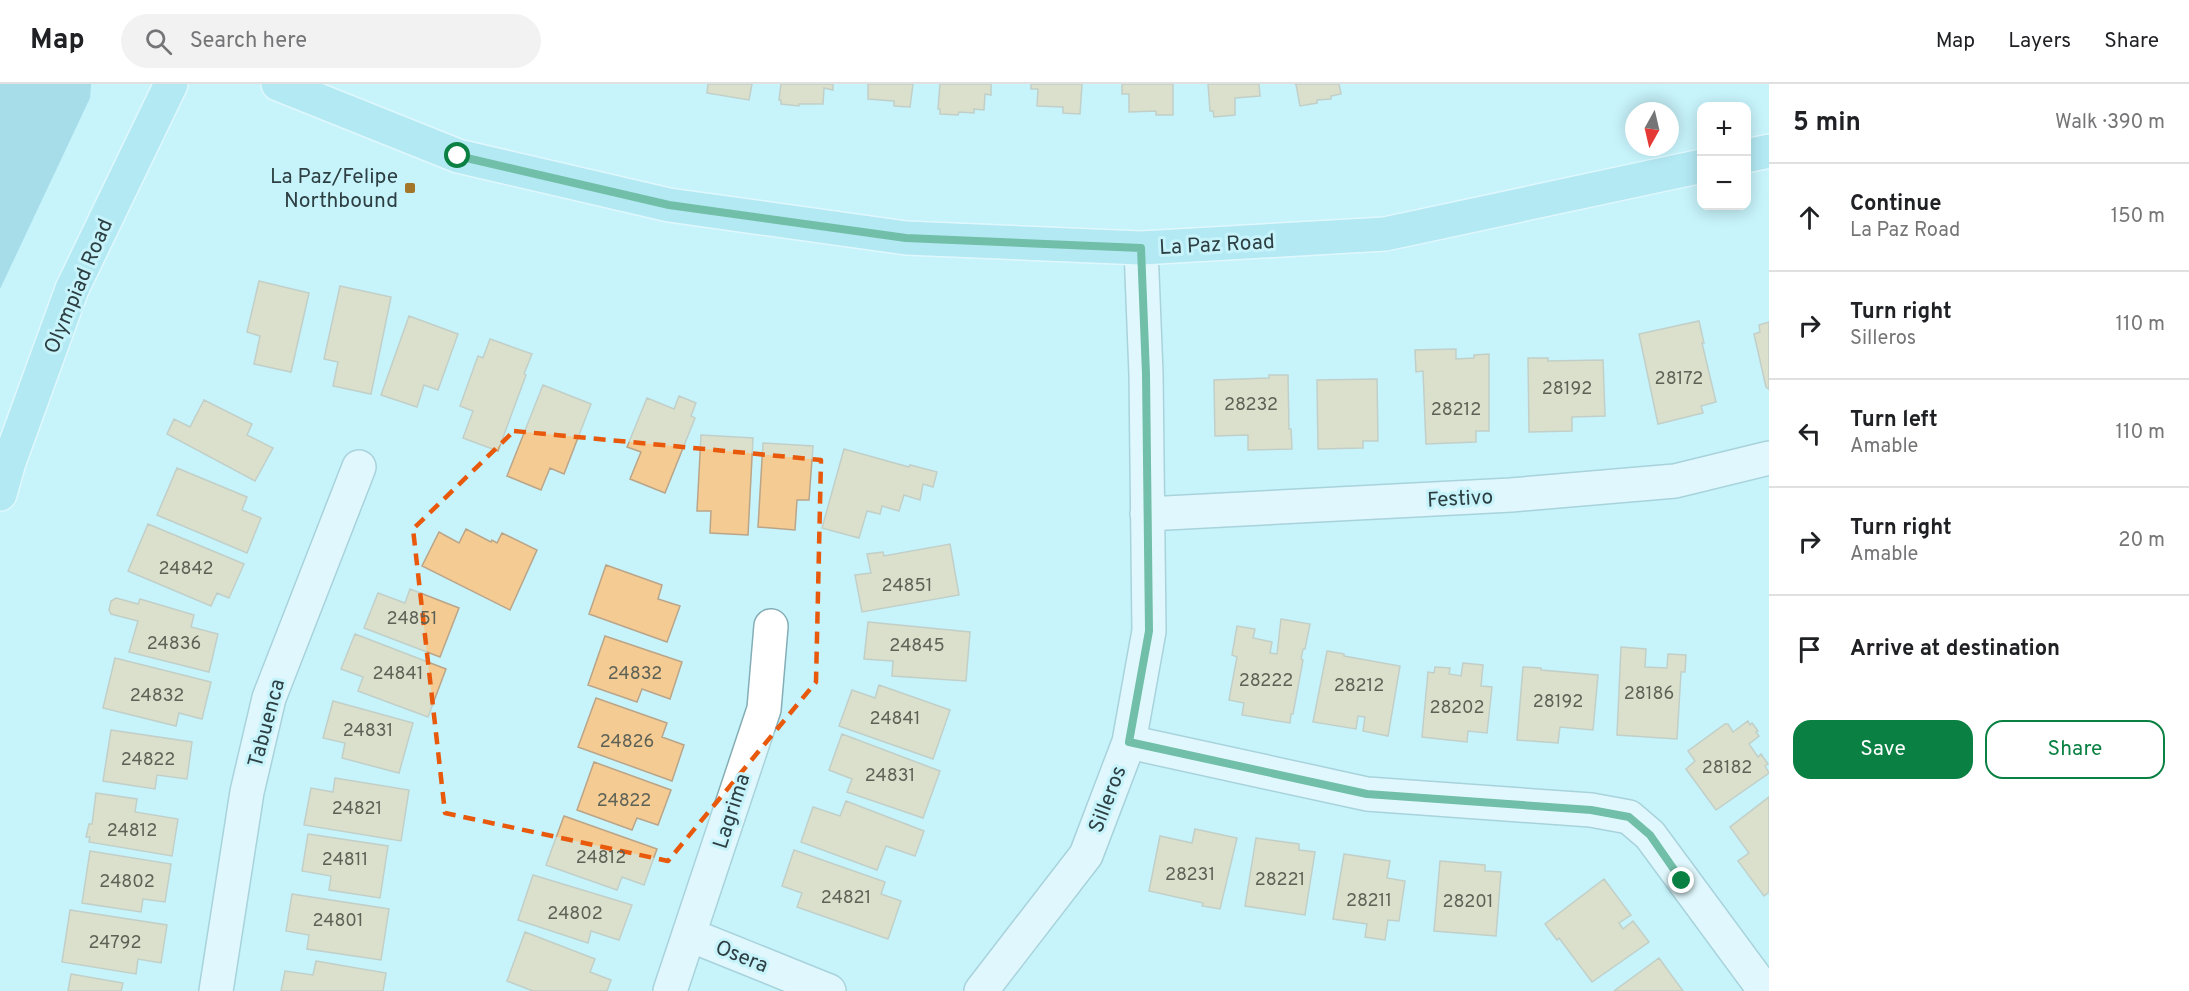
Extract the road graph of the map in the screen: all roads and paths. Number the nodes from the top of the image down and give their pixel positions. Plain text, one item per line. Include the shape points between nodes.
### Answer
1 (171, 84) edge
2 (278, 84) edge
3 (1769, 151) edge
4 (1751, 155) edge
5 (1697, 167) edge
6 (1141, 248) junction
7 (1769, 458) edge
8 (359, 467) dead end
9 (0, 494) edge
10 (1147, 514) junction
11 (771, 626) dead end
12 (1129, 742) junction
13 (690, 935) junction
14 (216, 991) edge
15 (670, 991) edge
16 (829, 991) edge
17 (981, 991) edge
18 (1765, 991) edge

1 - 9 main road, Olympiad Road via 72,289
2 - 6 main road, La Paz Road via 458,156 669,205 906,238
3 - 4 main road
5 - 6 main road, La Paz Road via 1385,234
6 - 10 street, Silleros
7 - 10 street, Festivo via 1675,481 1511,495
8 - 14 street, Tabuenca via 269,698 247,792
10 - 12 street, Silleros via 1149,631
11 - 13 street, Lagrima via 764,709
12 - 17 street, Silleros via 1086,855
12 - 18 street via 1367,794 1591,810 1629,817 1650,835
13 - 15 street, Lagrima
13 - 16 street, Osera

